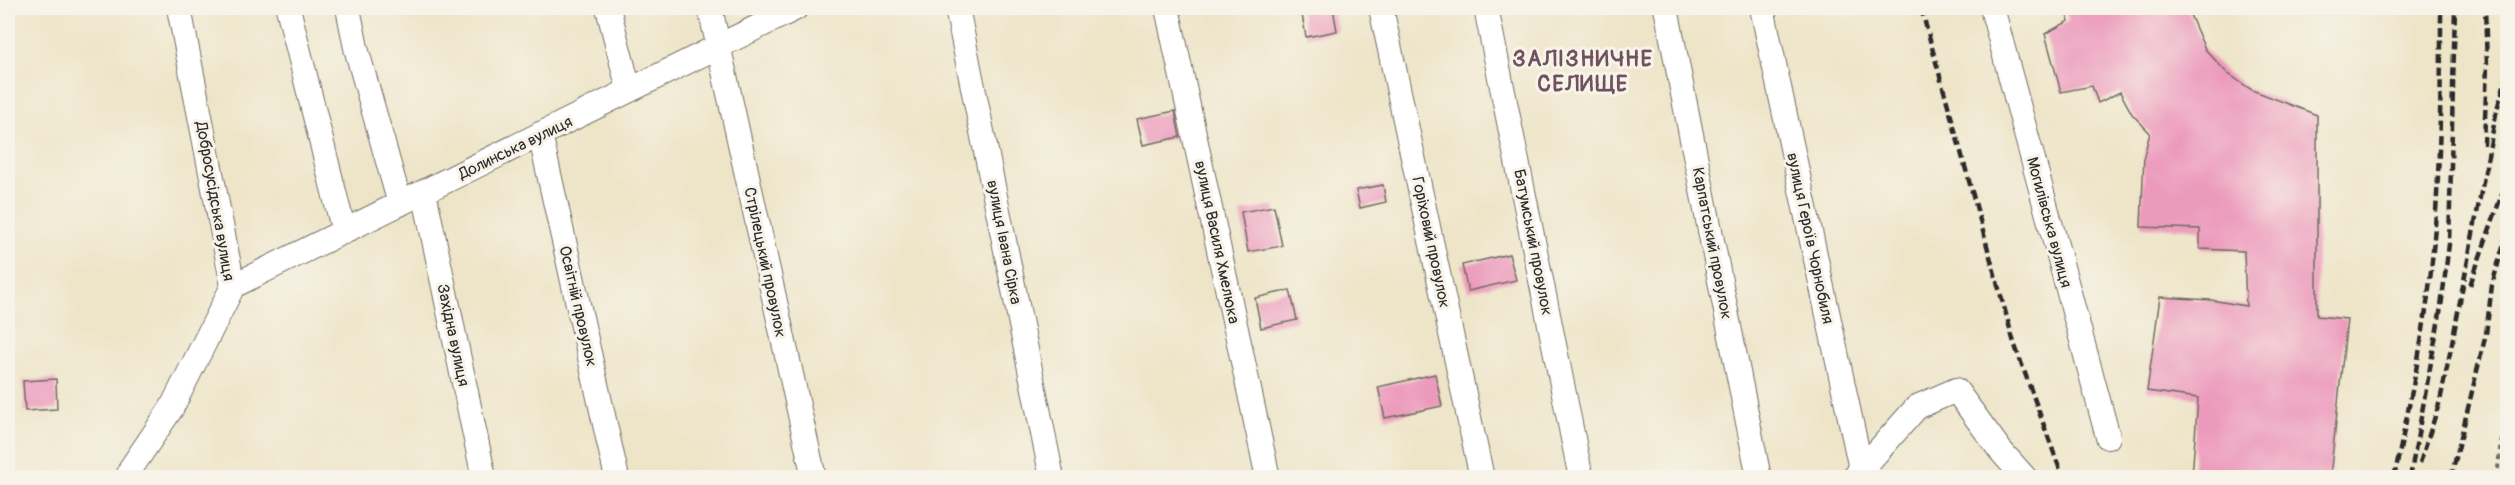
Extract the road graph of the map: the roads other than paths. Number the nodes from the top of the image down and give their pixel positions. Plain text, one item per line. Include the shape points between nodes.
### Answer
1 (179, 8) edge
2 (288, 8) edge
3 (348, 8) edge
4 (608, 8) edge
5 (710, 8) edge
6 (796, 8) edge
7 (957, 8) edge
8 (1167, 8) edge
9 (1381, 8) edge
10 (1486, 8) edge
11 (1666, 8) edge
12 (1761, 8) edge
13 (1992, 8) edge
14 (719, 46) junction
15 (629, 90) junction
16 (540, 134) junction
17 (424, 192) junction
18 (400, 204) junction
19 (344, 232) junction
20 (233, 286) junction
21 (2108, 436) dead end
22 (1857, 473) edge
23 (128, 477) edge
24 (484, 477) edge
25 (618, 477) edge
26 (814, 477) edge
27 (1052, 477) edge
28 (1268, 477) edge
29 (1482, 477) edge
30 (1581, 477) edge
31 (1759, 477) edge
32 (2025, 477) edge

1 - 20 street, Добросусідська вулиця
2 - 19 street
3 - 18 street
4 - 15 street
5 - 14 street, Стрілецький провулок
6 - 14 street, Долинська вулиця
7 - 27 street, вулиця Івана Сірка
8 - 28 street, вулиця Василя Хмелюка
9 - 29 street, Горіховий провулок
10 - 30 street, Батумський провулок
11 - 31 street, Карпатський провулок
12 - 22 street, вулиця Героїв Чорнобиля
13 - 21 street, Могилівська вулиця
14 - 15 street, Долинська вулиця
14 - 26 street, Стрілецький провулок
15 - 16 street, Долинська вулиця
16 - 17 street, Долинська вулиця
16 - 25 street, Освітній провулок
17 - 18 street, Долинська вулиця
17 - 24 street, Західна вулиця
18 - 19 street, Долинська вулиця
19 - 20 street, Долинська вулиця
20 - 23 street, Добросусідська вулиця via 171,409
22 - 32 street via 1917,407 1956,390

